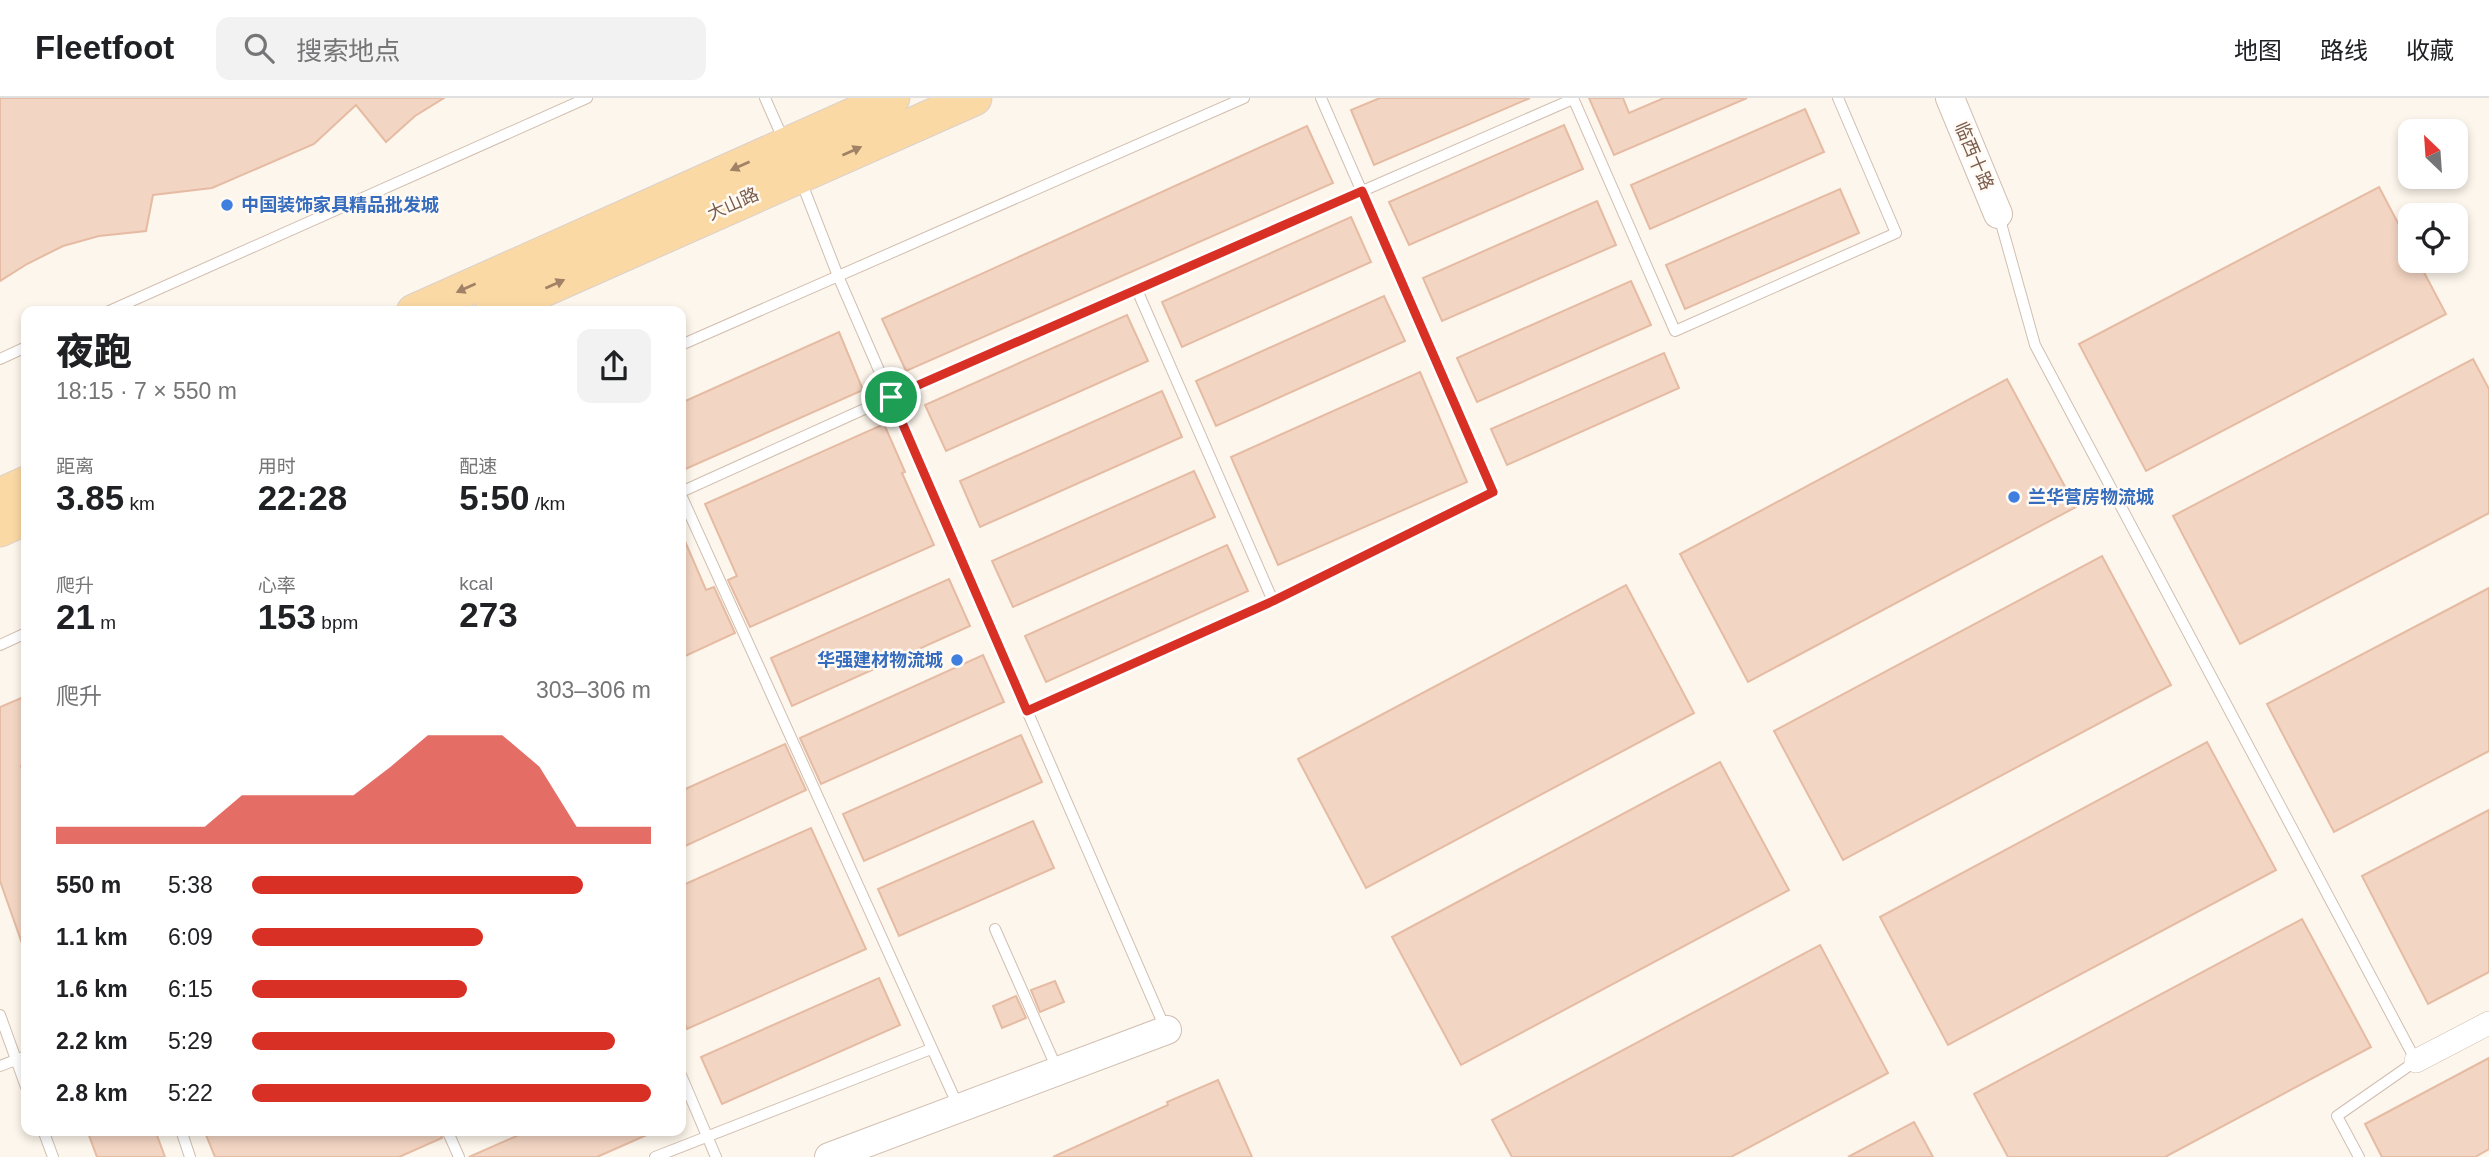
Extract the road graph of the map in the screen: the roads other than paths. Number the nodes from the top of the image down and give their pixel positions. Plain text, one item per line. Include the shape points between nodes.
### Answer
1 (587, 98) edge
2 (765, 98) edge
3 (892, 98) edge
4 (974, 98) edge
5 (1244, 98) edge
6 (1321, 98) edge
7 (1573, 98) edge
8 (1838, 98) edge
9 (1950, 98) edge
10 (792, 160) junction
11 (1362, 191) junction
12 (1998, 214) joint
13 (838, 276) junction
14 (1137, 290) junction
15 (120, 306) edge
16 (429, 306) edge
17 (504, 306) edge
18 (686, 343) edge
19 (21, 350) edge
20 (0, 359) edge
21 (891, 397) junction
22 (21, 486) edge
23 (686, 492) edge
24 (0, 496) edge
25 (686, 505) edge
26 (21, 519) edge
27 (0, 529) edge
28 (1273, 601) junction
29 (21, 636) edge
30 (0, 645) edge
31 (1027, 711) junction
32 (995, 929) dead end
33 (0, 1015) edge
34 (2489, 1023) edge
35 (1167, 1030) joint
36 (932, 1049) junction
37 (21, 1058) edge
38 (2416, 1061) junction
39 (0, 1066) edge
40 (1058, 1071) junction
41 (686, 1086) edge
42 (959, 1108) junction
43 (45, 1136) edge
44 (183, 1136) edge
45 (450, 1136) edge
46 (708, 1136) junction
47 (53, 1157) edge
48 (190, 1157) edge
49 (459, 1157) edge
50 (655, 1157) edge
51 (716, 1157) edge
52 (829, 1157) edge
53 (2359, 1157) edge

1 - 15 lane
2 - 10 lane
3 - 10 main road, 大山路
10 -> 4 main road, 大山路
5 - 13 lane
6 - 11 lane
7 - 8 lane via 1675,331 1896,233
7 - 11 lane
9 - 12 street, 临西十路
10 - 13 lane
10 -> 16 main road, 大山路
17 -> 10 main road, 大山路
11 - 14 lane
11 - 28 lane via 1493,492
12 - 38 lane via 2035,345
13 - 18 lane
13 - 21 lane
14 - 21 lane
14 - 28 lane
19 - 20 lane
21 - 23 lane
21 - 31 lane
22 - 24 main road
25 - 36 lane
26 - 27 main road
28 - 31 lane
29 - 30 lane
31 - 35 lane
32 - 40 lane
33 - 37 lane
34 - 38 street
35 - 40 street
36 - 42 lane
36 - 46 lane
37 - 39 lane
38 - 53 lane via 2337,1116
40 - 42 street
41 - 46 lane
42 - 52 street
43 - 47 lane
44 - 48 lane
45 - 49 lane
46 - 50 lane
46 - 51 lane

